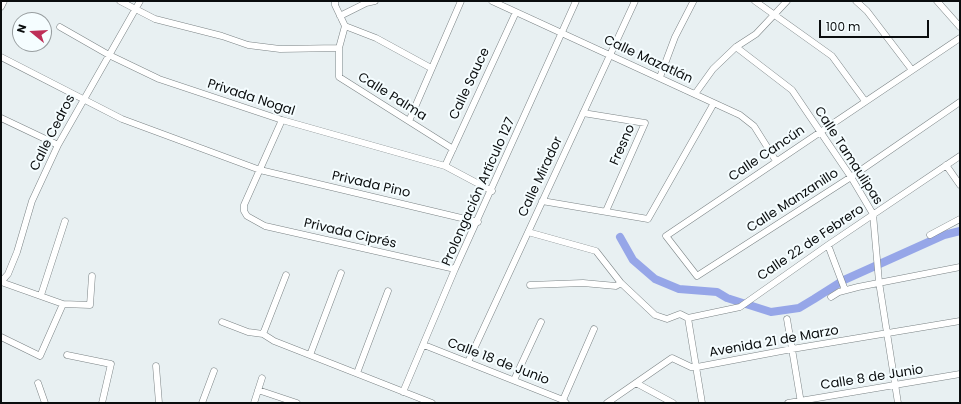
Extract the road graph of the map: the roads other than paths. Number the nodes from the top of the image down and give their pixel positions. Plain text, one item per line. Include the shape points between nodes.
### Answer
1 (4, 1) edge
2 (120, 1) edge
3 (140, 1) edge
4 (335, 1) edge
5 (375, 1) edge
6 (576, 1) edge
7 (635, 1) edge
8 (755, 1) edge
9 (787, 1) edge
10 (856, 1) edge
11 (937, 1) edge
12 (366, 2) edge
13 (460, 2) edge
14 (494, 2) edge
15 (693, 2) dead end
16 (1, 7) edge
17 (134, 8) junction
18 (516, 12) junction
19 (776, 15) junction
20 (340, 16) junction
21 (345, 26) junction
22 (60, 27) dead end
23 (960, 27) edge
24 (562, 34) junction
25 (960, 38) edge
26 (736, 47) junction
27 (339, 48) junction
28 (109, 55) junction
29 (611, 55) junction
30 (1, 57) edge
31 (431, 68) junction
32 (912, 70) junction
33 (660, 77) junction
34 (695, 94) junction
35 (83, 100) junction
36 (865, 102) junction
37 (960, 102) edge
38 (714, 103) junction
39 (584, 113) junction
40 (1, 118) edge
41 (282, 120) junction
42 (409, 121) junction
43 (820, 131) junction
44 (58, 145) junction
45 (452, 149) junction
46 (960, 156) edge
47 (776, 161) junction
48 (946, 165) junction
49 (445, 166) junction
50 (260, 170) junction
51 (850, 177) junction
52 (960, 186) edge
53 (492, 191) junction
54 (542, 201) junction
55 (606, 211) junction
56 (873, 214) junction
57 (960, 219) edge
58 (65, 221) dead end
59 (478, 222) junction
60 (528, 232) junction
61 (930, 235) dead end
62 (828, 245) junction
63 (960, 267) edge
64 (455, 269) junction
65 (341, 274) dead end
66 (286, 275) dead end
67 (92, 276) dead end
68 (697, 276) joint
69 (1, 282) edge
70 (880, 282) junction
71 (621, 283) junction
72 (530, 285) dead end
73 (388, 290) dead end
74 (845, 290) junction
75 (41, 295) junction
76 (831, 297) dead end
77 (63, 304) junction
78 (688, 318) junction
79 (787, 319) dead end
80 (960, 320) edge
81 (222, 322) dead end
82 (541, 322) dead end
83 (594, 329) dead end
84 (263, 334) junction
85 (886, 334) junction
86 (1, 337) edge
87 (424, 345) junction
88 (792, 349) junction
89 (67, 355) dead end
90 (310, 355) junction
91 (468, 362) junction
92 (156, 366) dead end
93 (697, 367) junction
94 (214, 371) dead end
95 (357, 373) junction
96 (960, 374) edge
97 (262, 378) dead end
98 (514, 380) junction
99 (38, 383) dead end
100 (636, 383) junction
101 (895, 385) junction
102 (258, 390) junction
103 (403, 392) junction
104 (565, 401) edge
105 (800, 402) edge
106 (45, 403) edge
107 (102, 403) edge
108 (159, 403) edge
109 (202, 403) edge
110 (254, 403) edge
111 (297, 403) edge
112 (432, 403) edge
113 (607, 403) edge
114 (673, 403) edge
115 (702, 403) edge
116 (788, 403) edge
117 (898, 403) edge

1 - 16 street
2 - 17 street
3 - 17 street, Calle Cedros
4 - 20 street
5 - 12 street
6 - 24 street, Prolongación Artículo 127
7 - 29 street, Calle Mirador
8 - 19 street
9 - 19 street
10 - 32 street via 867,11
11 - 23 street
12 - 20 street
13 - 31 street
14 - 18 street, Calle Mazatlán
15 - 33 street via 675,37
17 - 27 street via 155,19 248,45
17 - 28 street, Calle Cedros
18 - 24 street, Calle Mazatlán
18 - 45 street, Calle Sauce
19 - 26 street via 756,34
19 - 36 street via 840,65
20 - 21 street
21 - 27 street
21 - 31 street via 376,38
22 - 28 street, Privada Nogal
24 - 29 street, Calle Mazatlán
24 - 53 street, Prolongación Artículo 127
25 - 32 street, Calle Cancún
26 - 34 street via 713,70
26 - 43 street, Calle Tamaulipas via 792,90
27 - 42 street, Calle Palma via 339,77
28 - 35 street, Calle Cedros
28 - 41 street, Privada Nogal via 159,80
29 - 33 street, Calle Mazatlán
29 - 39 street, Calle Mirador
30 - 35 street, Privada Pino
31 - 42 street
32 - 36 street, Calle Cancún
33 - 34 street, Calle Mazatlán
34 - 38 street, Calle Mazatlán
35 - 44 street, Calle Cedros
35 - 50 street, Privada Pino via 122,118
36 - 43 street, Calle Cancún
37 - 51 street, Calle Manzanillo
38 - 47 street, Calle Mazatlán via 740,115 754,126
38 - 55 street via 648,219
39 - 54 street, Calle Mirador
39 - 55 street, Fresno via 645,123
40 - 44 street
41 - 49 street, Privada Nogal
41 - 50 street
42 - 45 street, Calle Palma
43 - 47 street, Calle Cancún
43 - 51 street, Calle Tamaulipas
44 - 69 street, Calle Cedros via 32,201 8,274
45 - 49 street, Calle Sauce
46 - 48 street, Calle 22 de Febrero
47 - 68 street, Calle Cancún via 666,236
48 - 52 street
48 - 56 street, Calle 22 de Febrero
49 - 53 street, Privada Nogal
50 - 59 street, Privada Pino
50 - 64 street, Privada Ciprés via 244,205 244,212 265,226
51 - 56 street, Calle Tamaulipas
51 - 68 street, Calle Manzanillo
53 - 59 street, Prolongación Artículo 127
54 - 55 street
54 - 60 street, Calle Mirador
56 - 62 street, Calle 22 de Febrero
56 - 70 street, Calle Tamaulipas
57 - 61 street
58 - 75 street
59 - 64 street, Prolongación Artículo 127
60 - 71 street, Calle 22 de Febrero via 596,251
60 - 91 street, Calle Mirador
62 - 74 street
62 - 78 street, Calle 22 de Febrero via 740,307
63 - 70 street
64 - 87 street, Prolongación Artículo 127
65 - 90 street
66 - 84 street
67 - 77 street via 90,305
69 - 75 street
70 - 74 street
70 - 85 street, Calle Tamaulipas
71 - 72 street via 616,286 583,283
71 - 78 street, Calle 22 de Febrero via 655,315 667,319 680,314
73 - 95 street
74 - 76 street
75 - 77 street
77 - 86 street via 40,356
78 - 93 street
79 - 88 street
80 - 85 street, Avenida 21 de Marzo
81 - 84 street via 248,332
82 - 98 street
83 - 104 street
84 - 90 street
85 - 88 street, Avenida 21 de Marzo
85 - 101 street, Calle Tamaulipas
87 - 91 street, Calle 18 de Junio
87 - 103 street, Prolongación Artículo 127
88 - 93 street, Avenida 21 de Marzo
88 - 105 street
89 - 107 street via 110,364
90 - 95 street
91 - 98 street, Calle 18 de Junio
92 - 108 street
93 - 100 street, Avenida 21 de Marzo via 691,367 672,358
93 - 115 street
94 - 109 street
95 - 103 street
96 - 101 street, Calle 8 de Junio
97 - 102 street
98 - 104 street, Calle 18 de Junio
99 - 106 street
100 - 113 street, Avenida 21 de Marzo
100 - 114 street
101 - 105 street, Calle 8 de Junio
101 - 117 street, Calle Tamaulipas
102 - 110 street
102 - 111 street
103 - 112 street
105 - 116 street, Calle 8 de Junio

